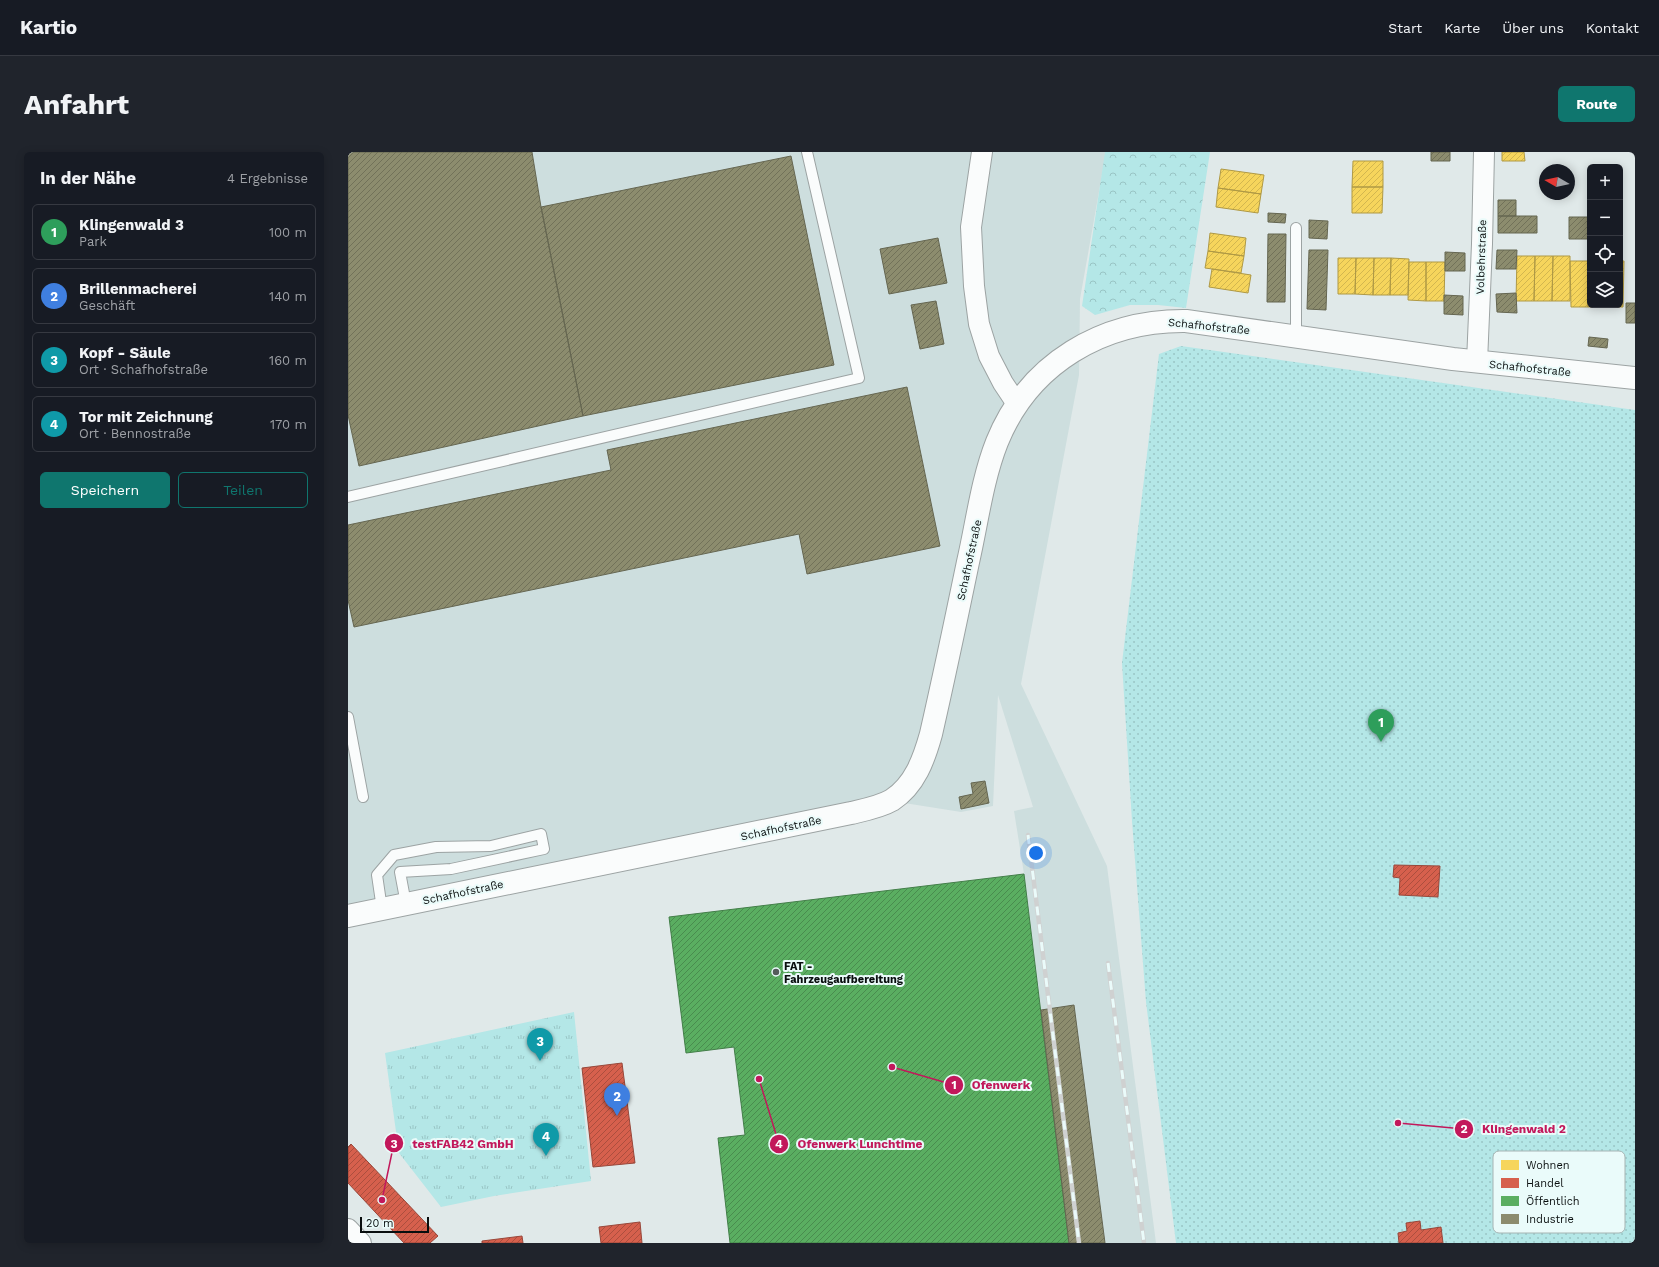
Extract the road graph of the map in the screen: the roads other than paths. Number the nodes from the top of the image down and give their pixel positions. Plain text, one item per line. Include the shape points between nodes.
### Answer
1 (807, 152) edge
2 (982, 152) edge
3 (1484, 152) edge
4 (1296, 228) dead end
5 (1296, 336) junction
6 (1477, 362) junction
7 (1635, 378) edge
8 (1017, 404) junction
9 (348, 497) edge
10 (348, 717) edge
11 (363, 797) dead end
12 (406, 904) junction
13 (382, 909) junction
14 (348, 916) edge

1 - 9 lane via 859,378
2 - 8 street via 971,227 974,286 980,324 989,356
3 - 6 street, Volbehrstraße
4 - 5 lane
5 - 6 street, Schafhofstraße
5 - 8 street, Schafhofstraße via 1186,321 1138,324 1104,335 1071,352 1046,371
6 - 7 street, Schafhofstraße
8 - 12 street, Schafhofstraße via 1000,435 990,462 924,759 915,776 892,800 851,813
10 - 11 lane
12 - 13 street, Schafhofstraße
12 - 13 lane via 400,872 451,869 544,849 541,834 491,846 436,847 394,855 376,875
13 - 14 street, Schafhofstraße

